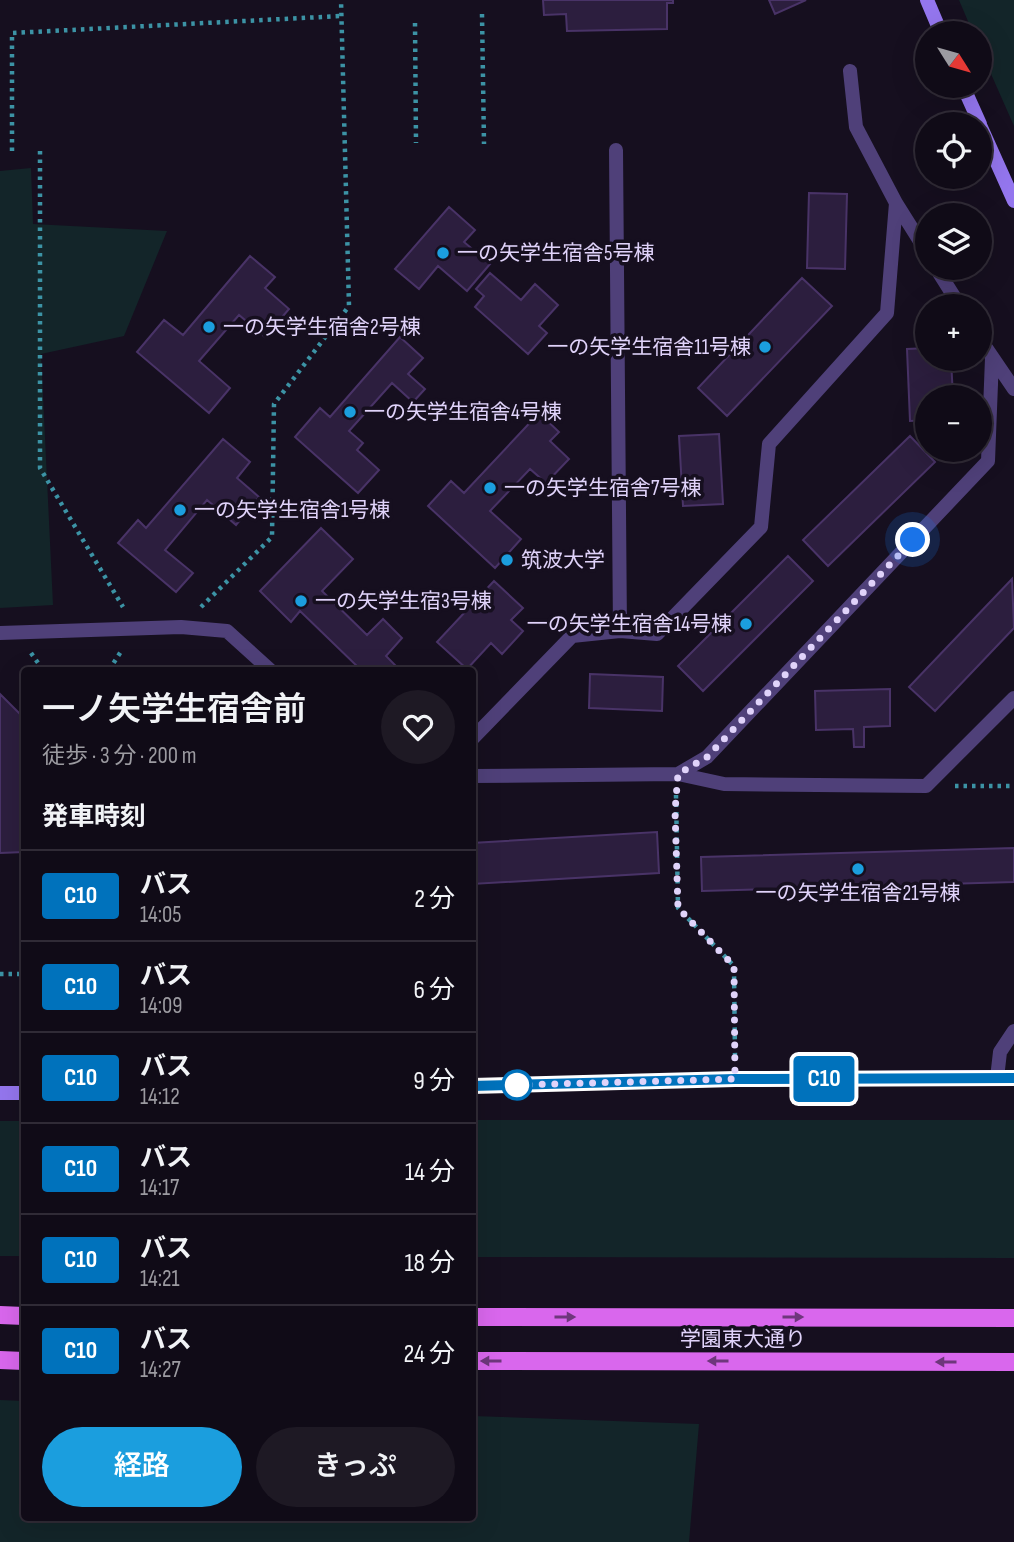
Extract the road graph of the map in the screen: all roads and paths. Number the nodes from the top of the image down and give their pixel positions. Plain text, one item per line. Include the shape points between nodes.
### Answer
1 (341, 0) edge
2 (926, 0) edge
3 (482, 14) dead end
4 (341, 16) junction
5 (936, 21) edge
6 (415, 23) dead end
7 (850, 71) dead end
8 (416, 143) dead end
9 (484, 144) dead end
10 (616, 150) dead end
11 (12, 151) dead end
12 (40, 151) dead end
13 (992, 152) edge
14 (1014, 201) edge
15 (895, 203) junction
16 (915, 234) edge
17 (992, 358) edge
18 (991, 371) edge
19 (1014, 389) edge
20 (181, 627) junction
21 (136, 629) junction
22 (620, 632) junction
23 (0, 633) edge
24 (111, 667) edge
25 (267, 667) edge
26 (1014, 698) edge
27 (476, 735) edge
28 (678, 774) junction
29 (476, 776) edge
30 (926, 786) junction
31 (1014, 786) edge
32 (0, 974) edge
33 (21, 974) edge
34 (1014, 1031) edge
35 (1014, 1077) edge
36 (997, 1078) junction
37 (735, 1079) junction
38 (476, 1086) edge
39 (0, 1093) edge
40 (21, 1093) edge
41 (0, 1315) edge
42 (21, 1315) edge
43 (476, 1317) edge
44 (1014, 1318) edge
45 (0, 1360) edge
46 (21, 1361) edge
47 (476, 1361) edge
48 (1014, 1362) edge

1 - 4 path
2 - 5 street
3 - 9 path
4 - 11 path via 12,33
4 - 20 path via 348,306 274,404 272,537
6 - 8 path
7 - 15 street via 856,127
10 - 22 street
12 - 21 path via 40,468
13 - 14 street
15 - 16 street
15 - 22 street via 887,313 769,444 761,527 657,634
17 - 19 street
18 - 28 street via 988,461 707,757
20 - 21 street
20 - 25 street via 227,631
21 - 23 street
21 - 24 path
22 - 27 street via 572,636
26 - 30 street
28 - 29 street
28 - 30 street via 724,784
28 - 37 path via 678,908 734,966
30 - 31 path
32 - 33 path
34 - 36 street via 1000,1052
35 - 36 street
36 - 37 street
37 - 38 street
39 - 40 street
41 - 42 main road
43 -> 44 main road, 学園東大通り
45 - 46 main road
48 -> 47 main road, 学園東大通り

